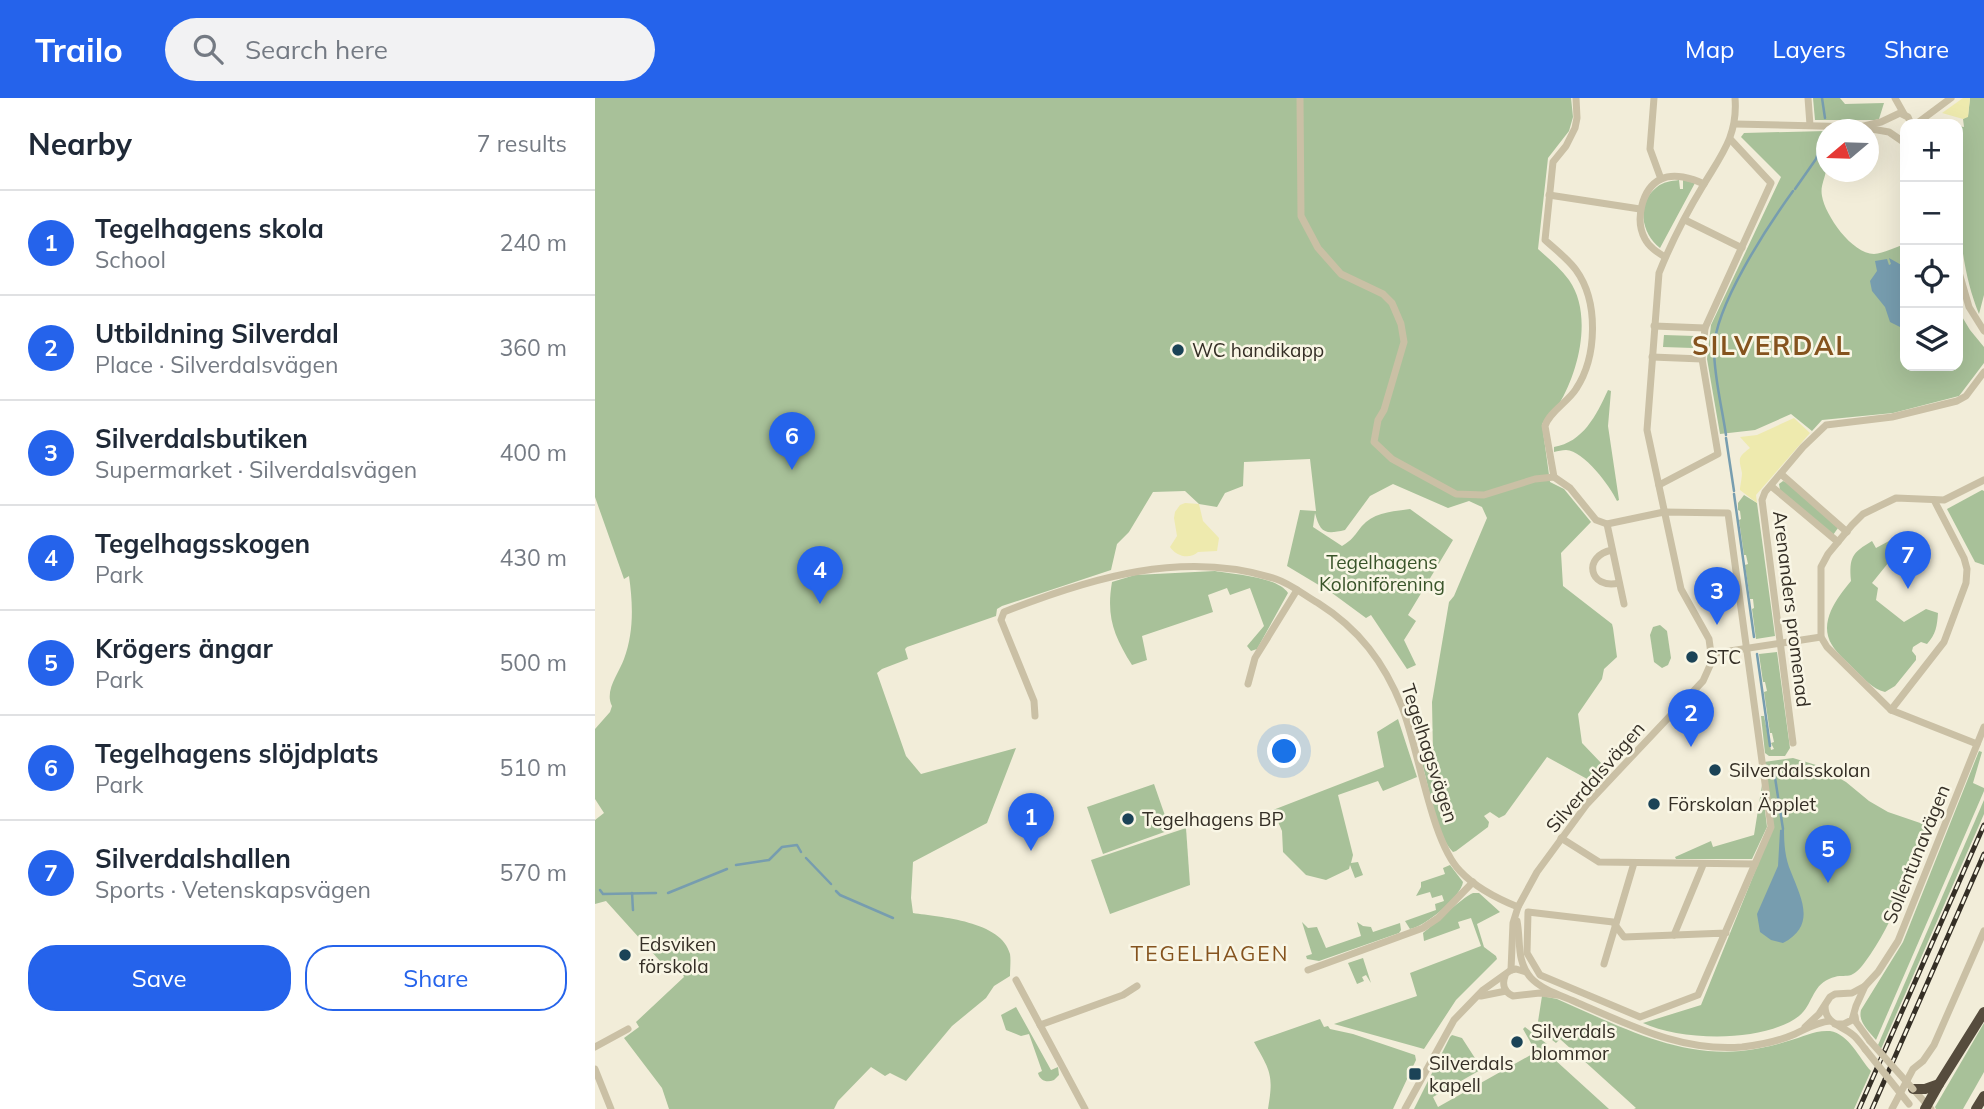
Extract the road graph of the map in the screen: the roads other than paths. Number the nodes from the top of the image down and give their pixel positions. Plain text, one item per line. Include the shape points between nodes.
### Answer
1 (1300, 98) edge
2 (1576, 98) edge
3 (1654, 98) edge
4 (1735, 98) edge
5 (1808, 98) edge
6 (1893, 98) edge
7 (1951, 98) edge
8 (1890, 117) junction
9 (1908, 119) edge
10 (1909, 119) edge
11 (1913, 119) edge
12 (1879, 121) edge
13 (1735, 124) junction
14 (1810, 125) junction
15 (1816, 125) edge
16 (1879, 130) edge
17 (1889, 132) junction
18 (1900, 137) edge
19 (1731, 140) junction
20 (1661, 179) junction
21 (1704, 184) junction
22 (1549, 195) junction
23 (1640, 209) junction
24 (1685, 220) junction
25 (1742, 248) junction
26 (1665, 257) junction
27 (1963, 286) edge
28 (1654, 326) junction
29 (1705, 328) junction
30 (1984, 331) edge
31 (1652, 357) junction
32 (1702, 359) junction
33 (1984, 372) edge
34 (1781, 474) junction
35 (1554, 477) junction
36 (1984, 480) edge
37 (1659, 485) junction
38 (1771, 486) junction
39 (1934, 500) junction
40 (1664, 512) junction
41 (1607, 524) junction
42 (1847, 532) junction
43 (1838, 542) junction
44 (1612, 550) junction
45 (1619, 583) junction
46 (1297, 590) junction
47 (1624, 604) dead end
48 (1821, 636) junction
49 (1780, 644) junction
50 (1747, 649) junction
51 (1710, 654) junction
52 (1248, 684) dead end
53 (1891, 710) junction
54 (1035, 716) dead end
55 (1984, 727) edge
56 (1793, 743) dead end
57 (1977, 744) junction
58 (1561, 838) junction
59 (1634, 863) junction
60 (1703, 864) junction
61 (1755, 864) junction
62 (1473, 882) junction
63 (1518, 907) junction
64 (1516, 917) junction
65 (1616, 925) junction
66 (1984, 931) edge
67 (1726, 933) junction
68 (1674, 935) junction
69 (1604, 964) dead end
70 (1308, 970) dead end
71 (1508, 973) junction
72 (1529, 975) junction
73 (1016, 980) dead end
74 (1137, 986) dead end
75 (1865, 986) junction
76 (1506, 991) junction
77 (1527, 994) junction
78 (1561, 995) junction
79 (1846, 995) junction
80 (1477, 997) junction
81 (1825, 1006) junction
82 (1856, 1006) junction
83 (1984, 1012) edge
84 (1854, 1016) junction
85 (1832, 1023) junction
86 (1040, 1025) junction
87 (628, 1029) dead end
88 (1802, 1030) junction
89 (595, 1046) edge
90 (595, 1069) edge
91 (1939, 1084) junction
92 (1913, 1089) junction
93 (1984, 1096) edge
94 (1911, 1106) edge
95 (1928, 1107) edge
96 (611, 1109) edge
97 (1085, 1109) edge
98 (1405, 1109) edge
99 (1892, 1109) edge
100 (1976, 1109) edge

1 - 35 street via 1301,216 1318,248 1341,274 1383,294 1401,324 1404,342 1374,442 1391,459 1455,494 1484,495
2 - 22 street via 1575,128 1553,162
3 - 20 street via 1650,149
4 - 13 street
5 - 14 street
6 - 8 street
6 - 10 street
7 - 11 street
8 - 9 street via 1896,114
8 - 12 street
8 - 17 street
13 - 14 street
13 - 19 street
14 - 15 street
16 - 17 street
17 - 18 street
19 - 21 street
19 - 25 street via 1771,183
20 - 21 street via 1677,176
20 - 23 street
21 - 24 street
22 - 23 street
22 - 35 street via 1545,240 1582,281 1592,333 1580,384 1546,421
23 - 26 street via 1645,240
24 - 25 street
24 - 26 street
25 - 29 street
26 - 28 street
27 - 30 street
28 - 29 street
28 - 31 street
29 - 32 street
31 - 32 street
31 - 37 street via 1647,430
32 - 37 street via 1718,454
33 - 34 street, Arenanders promenad via 1957,401 1892,417 1826,425
34 - 38 street, Arenanders promenad
34 - 42 street
35 - 41 street via 1570,488 1596,520
36 - 39 street via 1944,500
37 - 40 street
38 - 43 street
38 - 49 street, Arenanders promenad via 1762,500
39 - 42 street via 1896,498 1863,514
39 - 53 street via 1964,558 1966,583 1944,642
40 - 41 street
40 - 50 street via 1728,513
40 - 51 street via 1681,589 1709,639
41 - 44 street
42 - 43 street
43 - 48 street via 1821,567
44 - 45 street
44 - 45 street via 1596,557 1593,573 1606,585
45 - 47 street
46 - 52 street via 1255,658
46 - 54 street, Tegelhagsvägen via 1278,580 1203,565 1111,576 1004,612 1001,620 1034,701
46 - 62 street, Tegelhagsvägen via 1340,617 1381,661 1403,710 1439,834 1459,871
48 - 49 street
48 - 53 street
49 - 50 street
49 - 56 street, Arenanders promenad
50 - 51 street
50 - 61 street via 1771,827
51 - 58 street, Silverdalsvägen via 1703,681 1587,804
53 - 57 street
55 - 57 street, Sollentunavägen
57 - 75 street, Sollentunavägen via 1898,941
58 - 59 street via 1599,862
58 - 63 street, Silverdalsvägen
59 - 60 street
59 - 65 street
60 - 61 street
60 - 68 street
61 - 67 street
62 - 63 street, Tegelhagsvägen
62 - 70 street via 1423,928
63 - 64 street, Silverdalsvägen
64 - 71 street, Silverdalsvägen
64 - 72 street, Silverdalsvägen via 1518,944
65 - 67 street via 1528,912 1527,953 1540,975 1551,982 1640,1017 1698,995
65 - 68 street via 1624,937
65 - 69 street
66 - 99 street via 1934,1045 1913,1069
67 - 68 street
71 - 72 street via 1516,969
71 - 76 street
71 - 80 street
72 - 77 street
72 - 78 street, Sollentunavägen
73 - 86 street
74 - 86 street
75 - 79 street, Sollentunavägen
75 - 82 street, Sollentunavägen
76 - 77 street via 1517,997
76 - 80 street
77 - 78 street, Sollentunavägen
78 - 88 street, Sollentunavägen via 1650,1035 1683,1044 1742,1047
79 - 81 street, Sollentunavägen via 1830,997
79 - 82 street
80 - 98 street via 1454,1020
81 - 85 street
81 - 88 street, Sollentunavägen
82 - 84 street, Sollentunavägen
83 - 91 highway
84 - 85 street, Sollentunavägen via 1848,1023
84 - 92 street, bridge
85 - 88 street, Sollentunavägen
85 - 94 street, bridge via 1851,1033
86 - 97 street
87 - 89 street
90 - 96 street
91 - 92 highway
91 - 95 highway
92 - 95 street
93 - 100 highway

